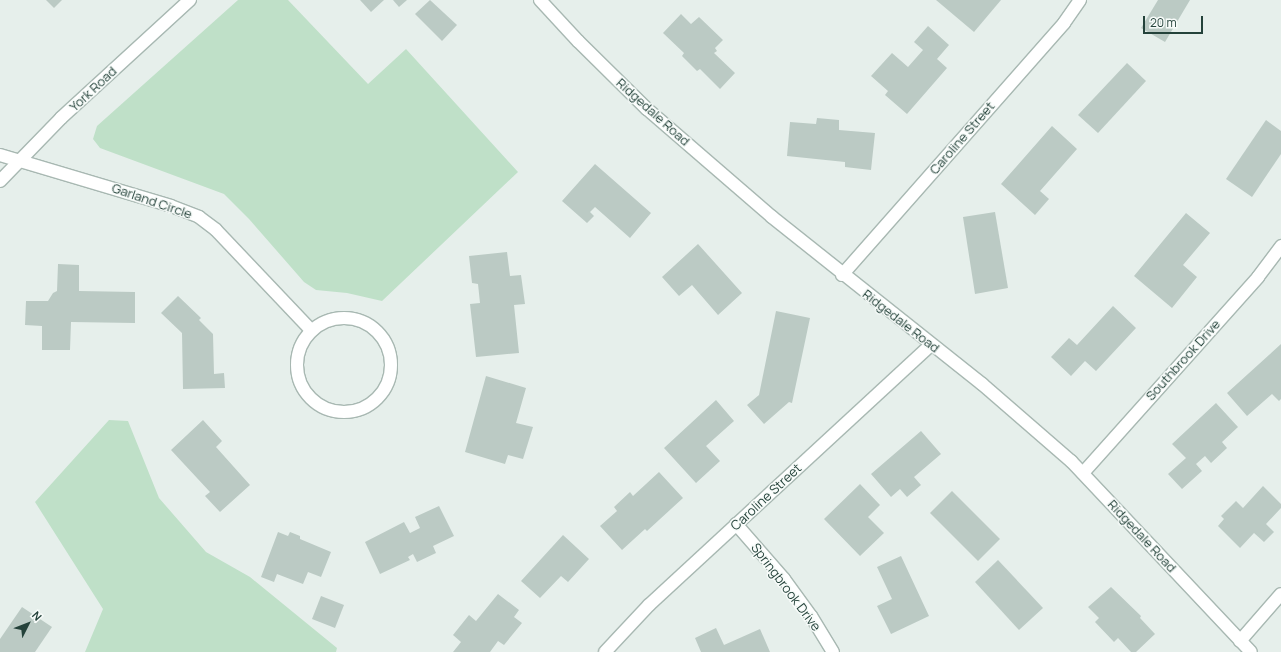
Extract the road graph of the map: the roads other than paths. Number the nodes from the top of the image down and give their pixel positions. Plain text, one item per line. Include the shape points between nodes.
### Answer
1 (190, 0) edge
2 (540, 0) edge
3 (1080, 0) edge
4 (0, 155) edge
5 (19, 160) junction
6 (0, 181) edge
7 (1281, 246) edge
8 (842, 274) junction
9 (312, 331) junction
10 (930, 345) junction
11 (1082, 473) junction
12 (736, 524) junction
13 (1281, 594) edge
14 (1240, 641) junction
15 (606, 652) edge
16 (833, 652) edge
17 (1251, 652) edge

1 - 5 street, York Road
2 - 8 street, Ridgedale Road via 647,109
3 - 8 street, Caroline Street via 1064,23
4 - 5 street, Garland Circle
5 - 6 street, York Road
5 - 9 street, Garland Circle via 171,206 199,217 216,230
7 - 11 street, Southbrook Drive via 1258,277
8 - 10 street, Ridgedale Road
9 - 9 street via 303,343 298,357 298,373 302,387 312,400 325,408 339,412 355,412 369,406 381,396 392,366 389,351 382,337 370,326 356,320 340,318 325,322
10 - 11 street, Ridgedale Road via 1027,422
10 - 12 street, Caroline Street
11 - 14 street, Ridgedale Road
12 - 15 street, Caroline Street via 649,605
12 - 16 street, Springbrook Drive via 784,579
13 - 14 street
14 - 17 street, Ridgedale Road

